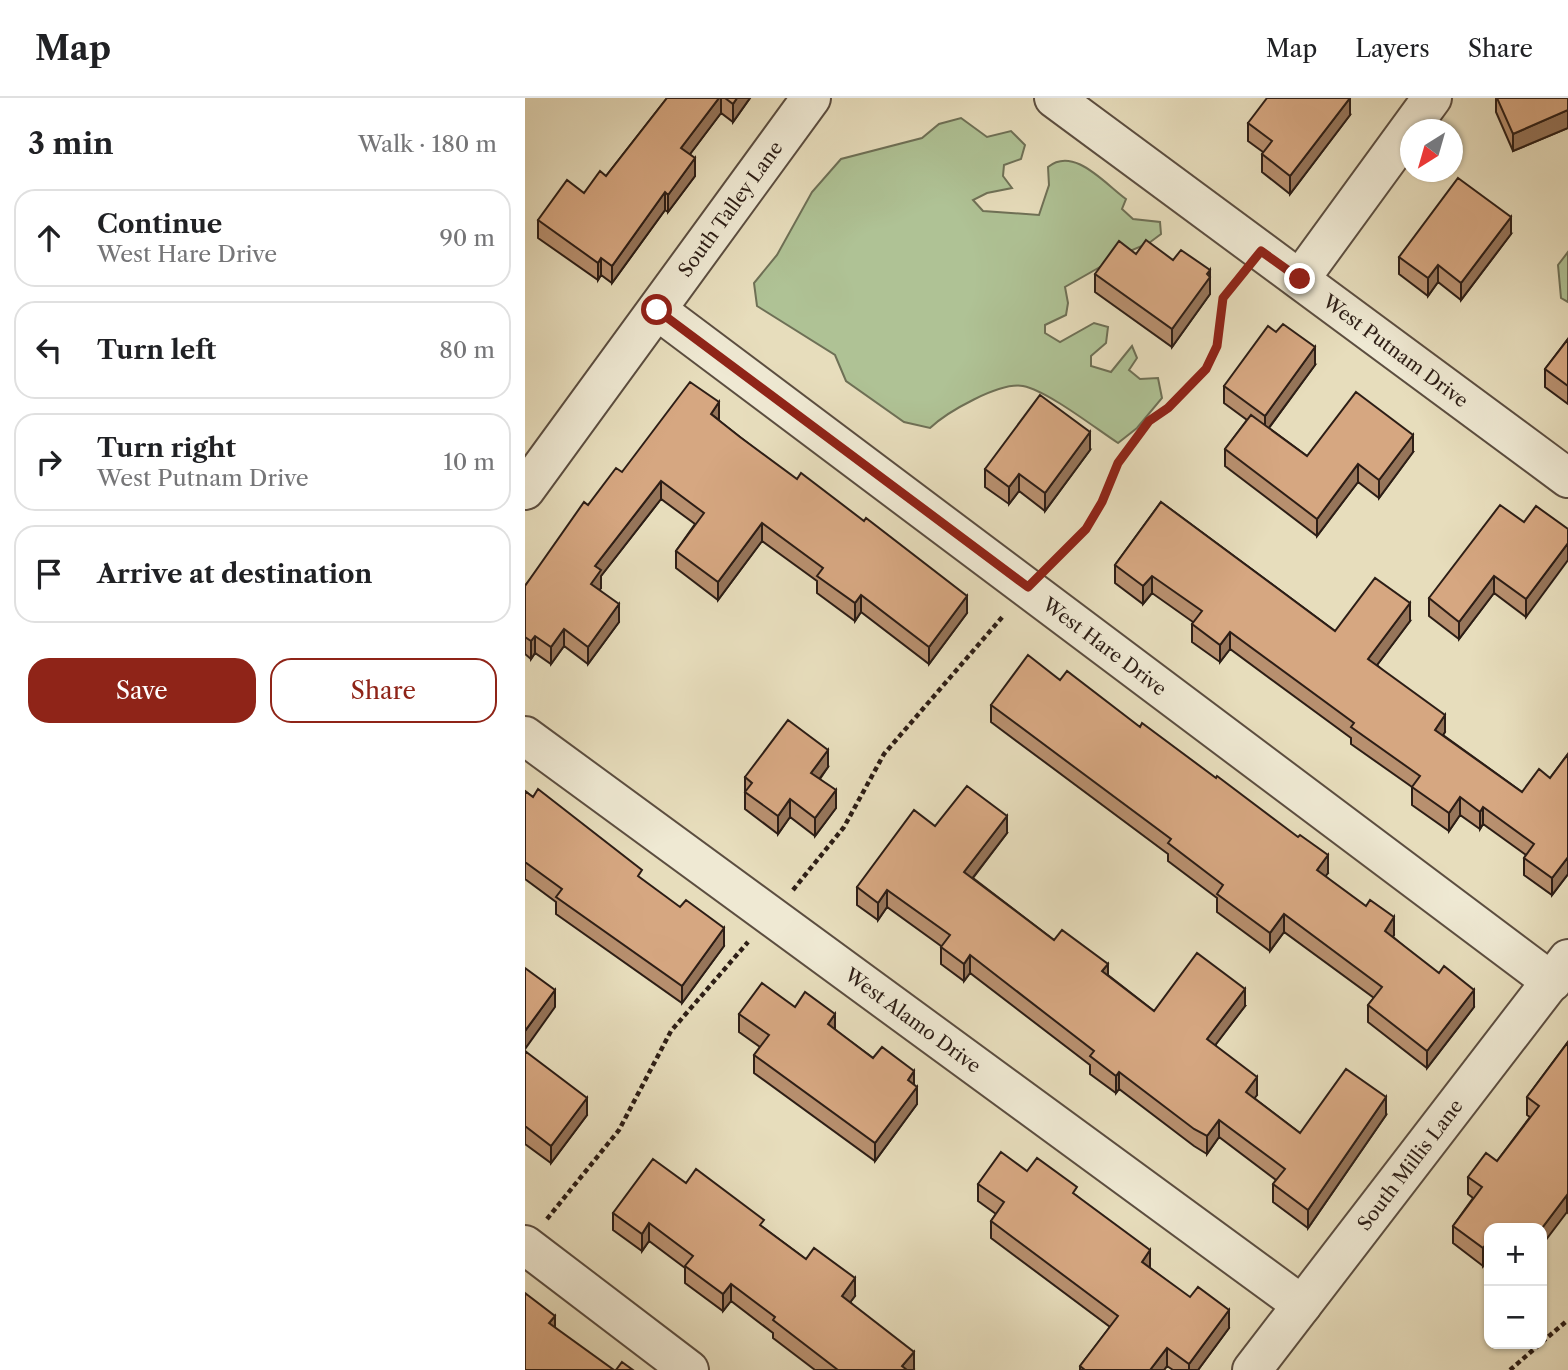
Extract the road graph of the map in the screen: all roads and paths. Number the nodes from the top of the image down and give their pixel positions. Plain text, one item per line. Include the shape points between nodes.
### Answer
1 (811, 98) edge
2 (1054, 98) edge
3 (1431, 98) edge
4 (1261, 251) junction
5 (1300, 279) junction
6 (657, 310) junction
7 (1568, 478) edge
8 (525, 490) edge
9 (1028, 587) junction
10 (525, 736) edge
11 (770, 917) junction
12 (1560, 970) edge
13 (535, 1233) edge
14 (1302, 1305) junction
15 (1568, 1320) edge
16 (1547, 1338) edge
17 (1534, 1349) edge
18 (689, 1370) edge
19 (1252, 1370) edge
20 (1510, 1370) edge

1 - 6 street, South Talley Lane
2 - 4 street, West Putnam Drive
3 - 5 street
4 - 5 street, West Putnam Drive
4 - 9 path via 1223,298 1217,346 1206,369 1149,421 1118,463 1086,529
5 - 7 street, West Putnam Drive
6 - 8 street, South Talley Lane
6 - 9 street, West Hare Drive
9 - 11 path via 884,754 843,827
9 - 12 street, West Hare Drive
10 - 11 street, West Alamo Drive
11 - 13 path via 671,1031 618,1130
11 - 14 street, West Alamo Drive
12 - 14 street, South Millis Lane
13 - 18 street
14 - 19 street, South Millis Lane
15 - 16 path
17 - 20 path

